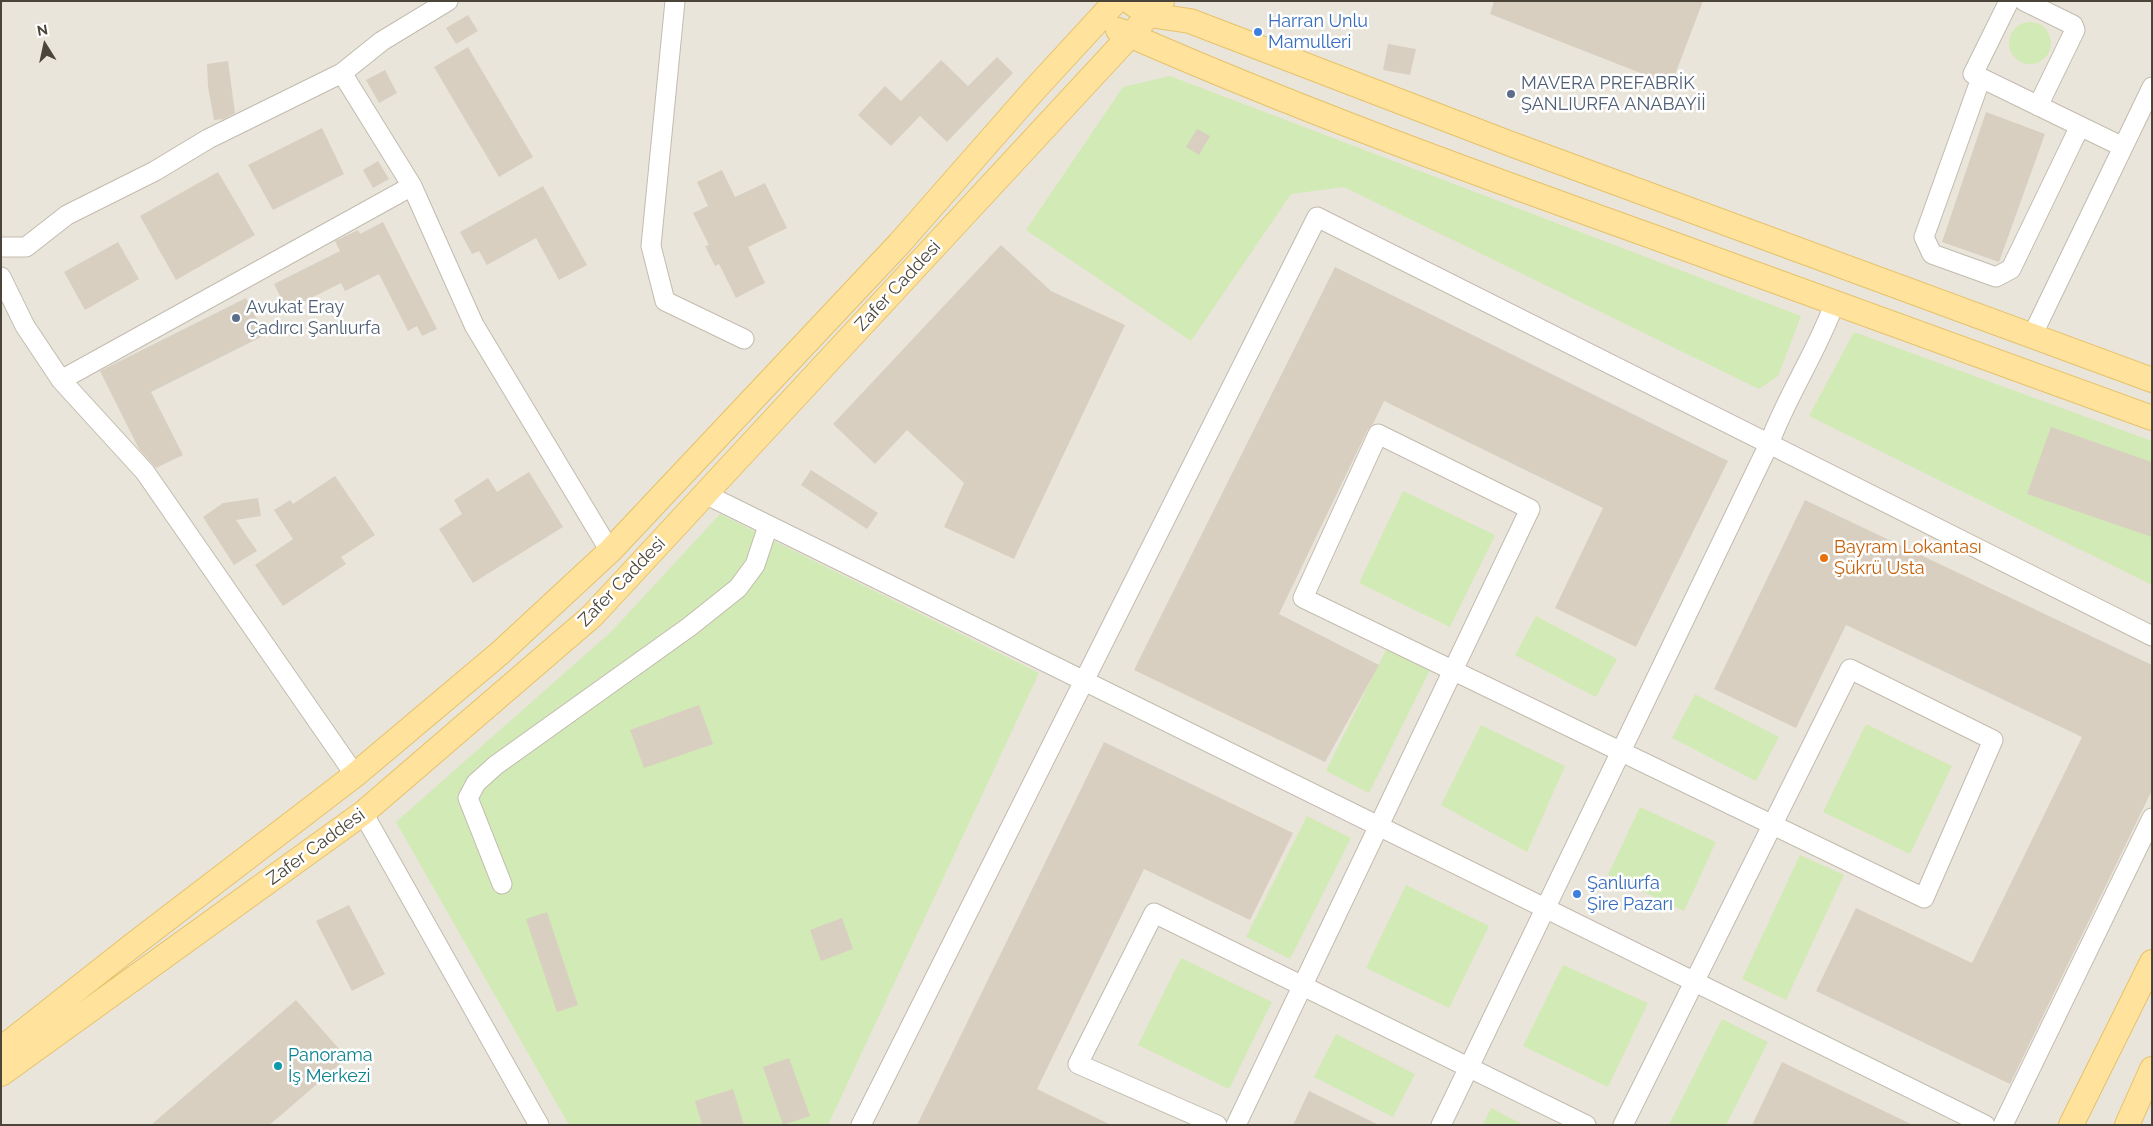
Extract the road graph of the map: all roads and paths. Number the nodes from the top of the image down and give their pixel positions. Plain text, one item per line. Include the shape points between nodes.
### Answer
1 (448, 1) edge
2 (675, 1) edge
3 (1116, 1) edge
4 (1129, 1) edge
5 (2009, 1) edge
6 (2024, 1) edge
7 (1155, 8) edge
8 (1098, 21) junction
9 (1130, 36) junction
10 (342, 73) junction
11 (1982, 78) junction
12 (2152, 87) edge
13 (2038, 106) junction
14 (2080, 126) junction
15 (2123, 147) junction
16 (412, 186) junction
17 (1, 248) edge
18 (1, 277) edge
19 (1836, 302) junction
20 (2032, 336) junction
21 (744, 339) dead end
22 (61, 380) junction
23 (2152, 380) edge
24 (2152, 418) edge
25 (1769, 444) junction
26 (705, 494) junction
27 (768, 526) junction
28 (610, 551) junction
29 (2152, 636) edge
30 (1453, 671) junction
31 (1084, 681) junction
32 (1621, 751) junction
33 (355, 775) junction
34 (363, 813) junction
35 (2152, 818) edge
36 (1772, 824) junction
37 (1379, 826) junction
38 (502, 884) dead end
39 (1545, 908) junction
40 (2152, 962) edge
41 (1694, 982) junction
42 (1303, 986) junction
43 (1, 1049) edge
44 (1469, 1067) junction
45 (2152, 1070) edge
46 (1, 1074) edge
47 (539, 1125) edge
48 (861, 1125) edge
49 (1217, 1125) edge
50 (1236, 1125) edge
51 (1441, 1125) edge
52 (1586, 1125) edge
53 (1623, 1125) edge
54 (1985, 1125) edge
55 (2003, 1125) edge
56 (2070, 1125) edge
57 (2127, 1125) edge

1 - 10 street via 382,41
2 - 21 street via 651,246 665,301
3 - 8 main road, Zafer Caddesi
4 - 7 main road
5 - 11 street via 1973,74
6 - 13 street via 2073,25 2076,30
7 - 9 main road, Zafer Caddesi
7 - 20 main road via 1520,148
8 - 9 main road
8 - 28 main road, Zafer Caddesi via 899,244
9 - 19 main road via 1308,110
9 - 26 main road, Zafer Caddesi
10 - 16 street
10 - 17 street via 67,214 26,247
11 - 13 street
11 - 14 street via 1924,237 1932,254 1996,277 2012,269
12 - 15 street
13 - 14 street
14 - 15 street
15 - 20 street
16 - 22 street
16 - 28 street via 474,325
18 - 22 street via 25,326
19 - 24 main road
19 - 25 street
20 - 23 main road
22 - 33 street via 145,472
25 - 29 street
25 - 31 street via 1317,217
25 - 32 street
26 - 27 street
26 - 34 main road, Zafer Caddesi via 592,616
27 - 31 street
27 - 38 street via 755,565 738,588 476,783 468,798
28 - 33 main road, Zafer Caddesi via 500,653
30 - 30 street via 1530,509 1378,434 1303,598
30 - 32 street
30 - 37 street
31 - 37 street
31 - 48 street
32 - 36 street
32 - 39 street
33 - 43 main road, Zafer Caddesi
34 - 46 main road, Zafer Caddesi
34 - 47 street
35 - 55 street
36 - 36 street via 1850,669 1993,740 1924,898
36 - 41 street
37 - 39 street
37 - 42 street
39 - 41 street
39 - 44 street
40 - 56 main road
41 - 53 street
41 - 54 street
42 - 44 street
42 - 49 street via 1154,913 1078,1064
42 - 50 street
44 - 51 street
44 - 52 street
45 - 57 main road

